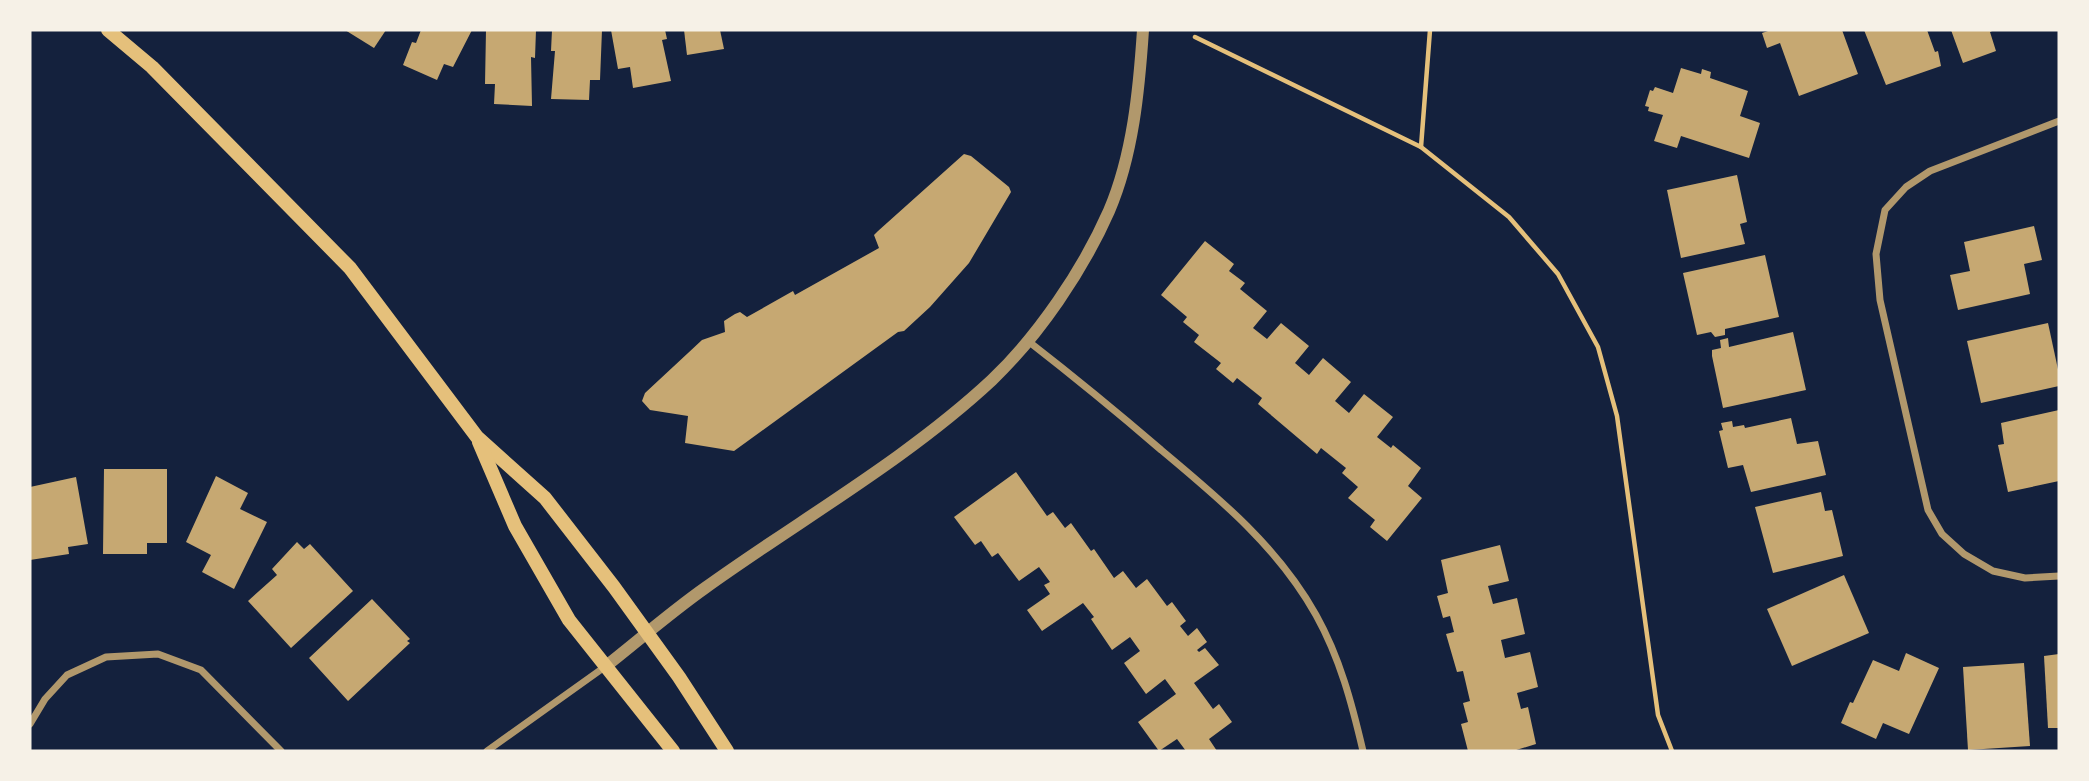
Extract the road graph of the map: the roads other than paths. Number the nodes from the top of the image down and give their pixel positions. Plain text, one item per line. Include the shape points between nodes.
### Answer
1 (108, 30) edge
2 (1143, 30) edge
3 (2059, 121) edge
4 (1028, 341) junction
5 (477, 438) junction
6 (2059, 576) edge
7 (647, 633) junction
8 (606, 666) junction
9 (30, 724) edge
10 (281, 751) edge
11 (487, 751) edge
12 (673, 751) edge
13 (727, 751) edge
14 (1363, 751) edge

1 - 5 main road via 152,67 350,268
2 - 4 street via 1129,143 1110,209 1070,282
3 - 6 street via 1930,171 1906,187 1885,210 1876,254 1880,300 1928,510 1942,534 1993,571 2025,578
4 - 7 street via 992,379 911,446 704,588
4 - 14 street via 1231,509 1293,578 1338,661
5 - 7 main road via 545,498
5 - 8 main road via 515,526 569,620
7 - 8 street
7 - 13 main road
8 - 11 street
8 - 12 main road
9 - 10 street via 67,675 106,657 158,654 201,670

